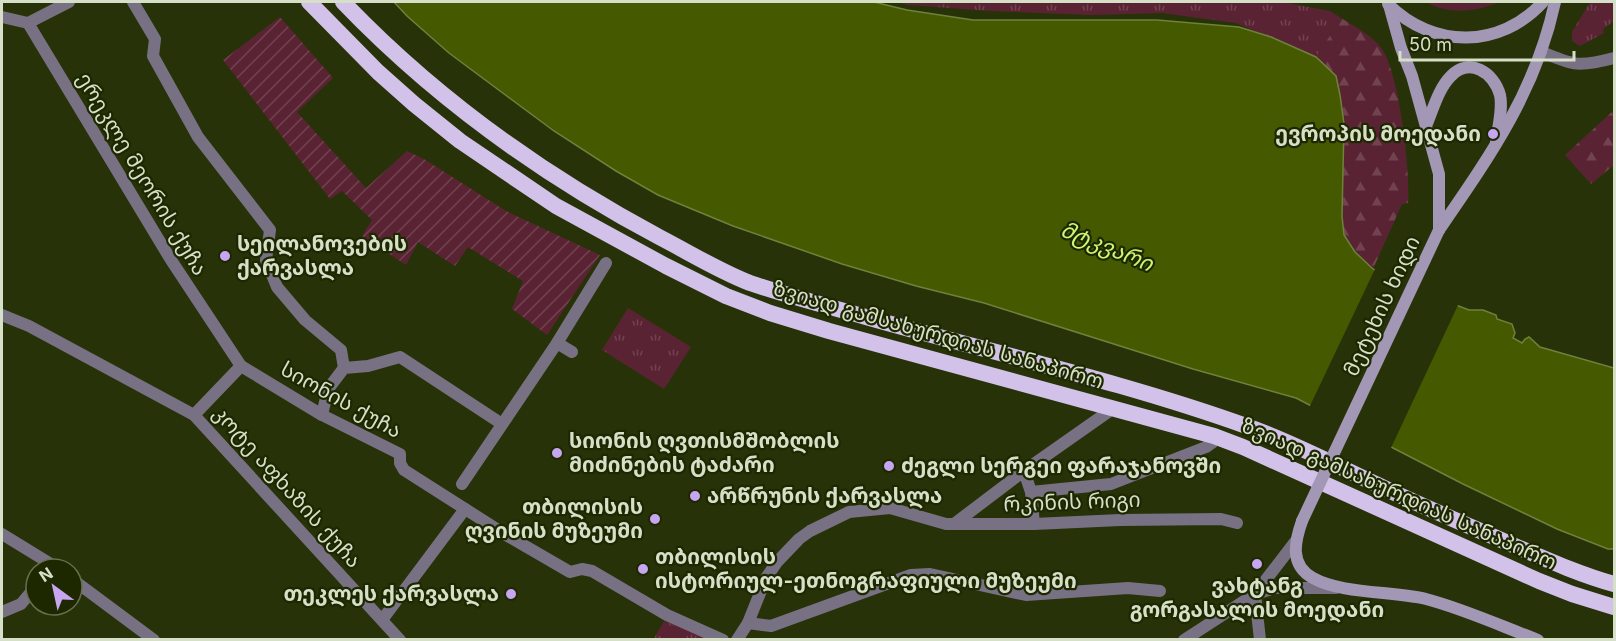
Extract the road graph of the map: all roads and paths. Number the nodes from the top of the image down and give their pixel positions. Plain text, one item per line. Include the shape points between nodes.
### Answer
1 (69, 2) edge
2 (133, 2) edge
3 (309, 2) edge
4 (343, 2) edge
5 (1543, 2) edge
6 (1555, 2) edge
7 (1387, 3) edge
8 (2, 17) edge
9 (28, 23) junction
10 (1542, 52) junction
11 (1614, 58) edge
12 (1426, 126) junction
13 (1495, 148) junction
14 (1439, 230) junction
15 (606, 263) dead end
16 (2, 315) edge
17 (557, 344) junction
18 (572, 352) dead end
19 (241, 366) junction
20 (344, 368) junction
21 (1108, 412) dead end
22 (195, 415) junction
23 (322, 415) junction
24 (502, 424) junction
25 (1213, 442) dead end
26 (1024, 471) junction
27 (462, 484) dead end
28 (1031, 492) junction
29 (465, 508) junction
30 (1237, 523) dead end
31 (954, 524) junction
32 (1034, 524) junction
33 (2, 534) edge
34 (1295, 542) junction
35 (37, 557) edge
36 (1614, 584) edge
37 (84, 588) edge
38 (1343, 588) junction
39 (1160, 591) dead end
40 (1255, 594) junction
41 (24, 600) edge
42 (1614, 607) edge
43 (2, 612) edge
44 (382, 620) junction
45 (748, 623) junction
46 (154, 639) edge
47 (400, 639) edge
48 (723, 639) edge
49 (738, 639) edge
50 (1184, 639) edge
51 (1260, 639) edge
52 (1538, 639) edge

1 - 9 street
2 - 20 street via 155,39 153,56 198,137 270,230 266,260 277,287 305,320 341,350
3 - 42 highway, ზვიად გამსახურდიას სანაპირო via 378,72 460,141 587,224 726,296 829,331 1214,436 1529,577
4 - 36 highway, ზვიად გამსახურდიას სანაპირო via 428,82 543,169 598,204 719,269 779,292 1243,424 1520,548
5 - 7 main road via 1515,25 1471,38 1426,30
6 - 10 main road
7 - 12 main road, მეტეხის ხიდი
8 - 9 street
9 - 19 street, ერეკლე მეორის ქუჩა via 171,260
10 - 11 street via 1577,65
10 - 13 main road
12 - 13 main road via 1444,84 1458,71 1475,67 1487,73 1500,95
12 - 14 main road, მეტეხის ხიდი via 1439,174
13 - 14 main road
14 - 34 main road, მეტეხის ხიდი, bridge
15 - 17 street
16 - 22 street, კოტე აფხაზის ქუჩა via 30,326
17 - 18 street
17 - 24 street
19 - 22 street
19 - 23 street, სიონის ქუჩა
20 - 23 street via 328,389
20 - 24 street via 400,357
21 - 26 street
22 - 44 street, კოტე აფხაზის ქუჩა
23 - 29 street, სიონის ქუჩა via 400,454 404,470
24 - 27 street
25 - 28 street via 1111,484
26 - 28 street
26 - 31 street
28 - 32 street
29 - 44 street
29 - 48 street, სიონის ქუჩა via 570,572 582,568 592,571 667,615
30 - 32 street, რკინის რიგი via 1176,519
31 - 32 street, რკინის რიგი
31 - 45 street, რკინის რიგი via 890,508 849,512 823,523 777,562 766,578
33 - 35 street
34 - 38 main road via 1296,556 1304,570 1313,578
34 - 40 street
37 - 46 street
38 - 40 street via 1275,588
38 - 52 main road via 1425,599
39 - 45 street via 1128,588 1026,595 930,574 911,575 771,626
40 - 50 street
40 - 51 street
41 - 43 street
44 - 47 street, კოტე აფხაზის ქუჩა
45 - 49 street, რკინის რიგი

